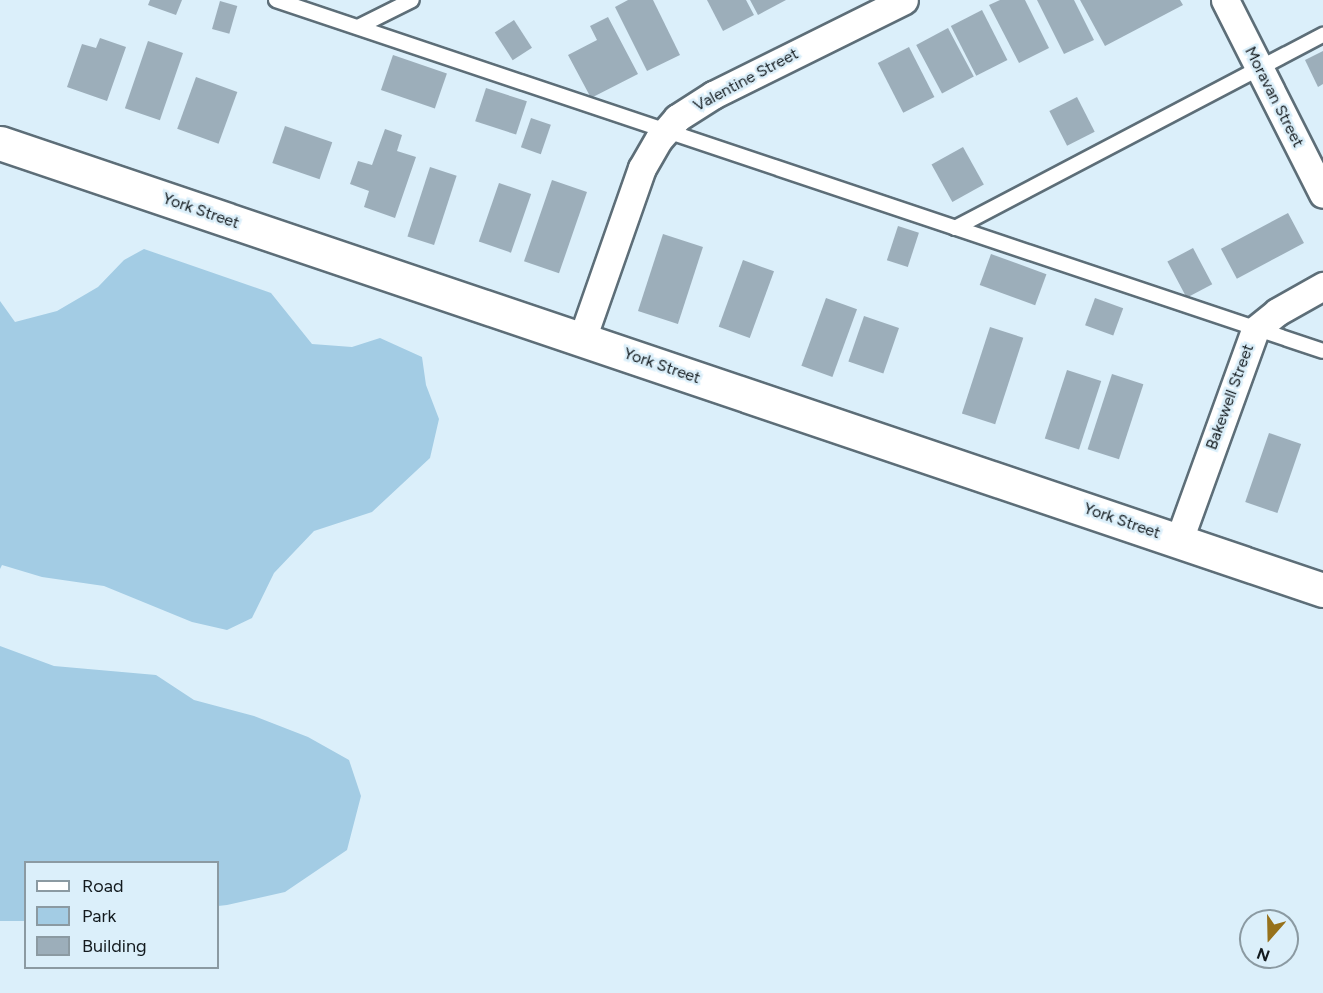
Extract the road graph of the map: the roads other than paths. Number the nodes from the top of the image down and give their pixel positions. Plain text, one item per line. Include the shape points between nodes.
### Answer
1 (276, 0) edge
2 (412, 0) edge
3 (904, 0) edge
4 (1225, 0) edge
5 (358, 27) junction
6 (1323, 35) edge
7 (1259, 67) junction
8 (666, 130) junction
9 (0, 143) edge
10 (1323, 194) edge
11 (956, 228) junction
12 (1323, 286) edge
13 (1255, 330) junction
14 (582, 339) junction
15 (1323, 351) edge
16 (1179, 540) junction
17 (1323, 590) edge

1 - 5 lane
2 - 5 lane
3 - 8 street, Valentine Street via 713,95 677,118
4 - 7 street, Moravan Street
5 - 8 lane
6 - 7 lane
7 - 10 street, Moravan Street
7 - 11 lane
8 - 11 lane
8 - 14 street, Valentine Street via 642,168
9 - 14 street, York Street
11 - 13 lane
12 - 13 street, Bakewell Street via 1277,312
13 - 15 lane
13 - 16 street, Bakewell Street
14 - 16 street, York Street
16 - 17 street, York Street

